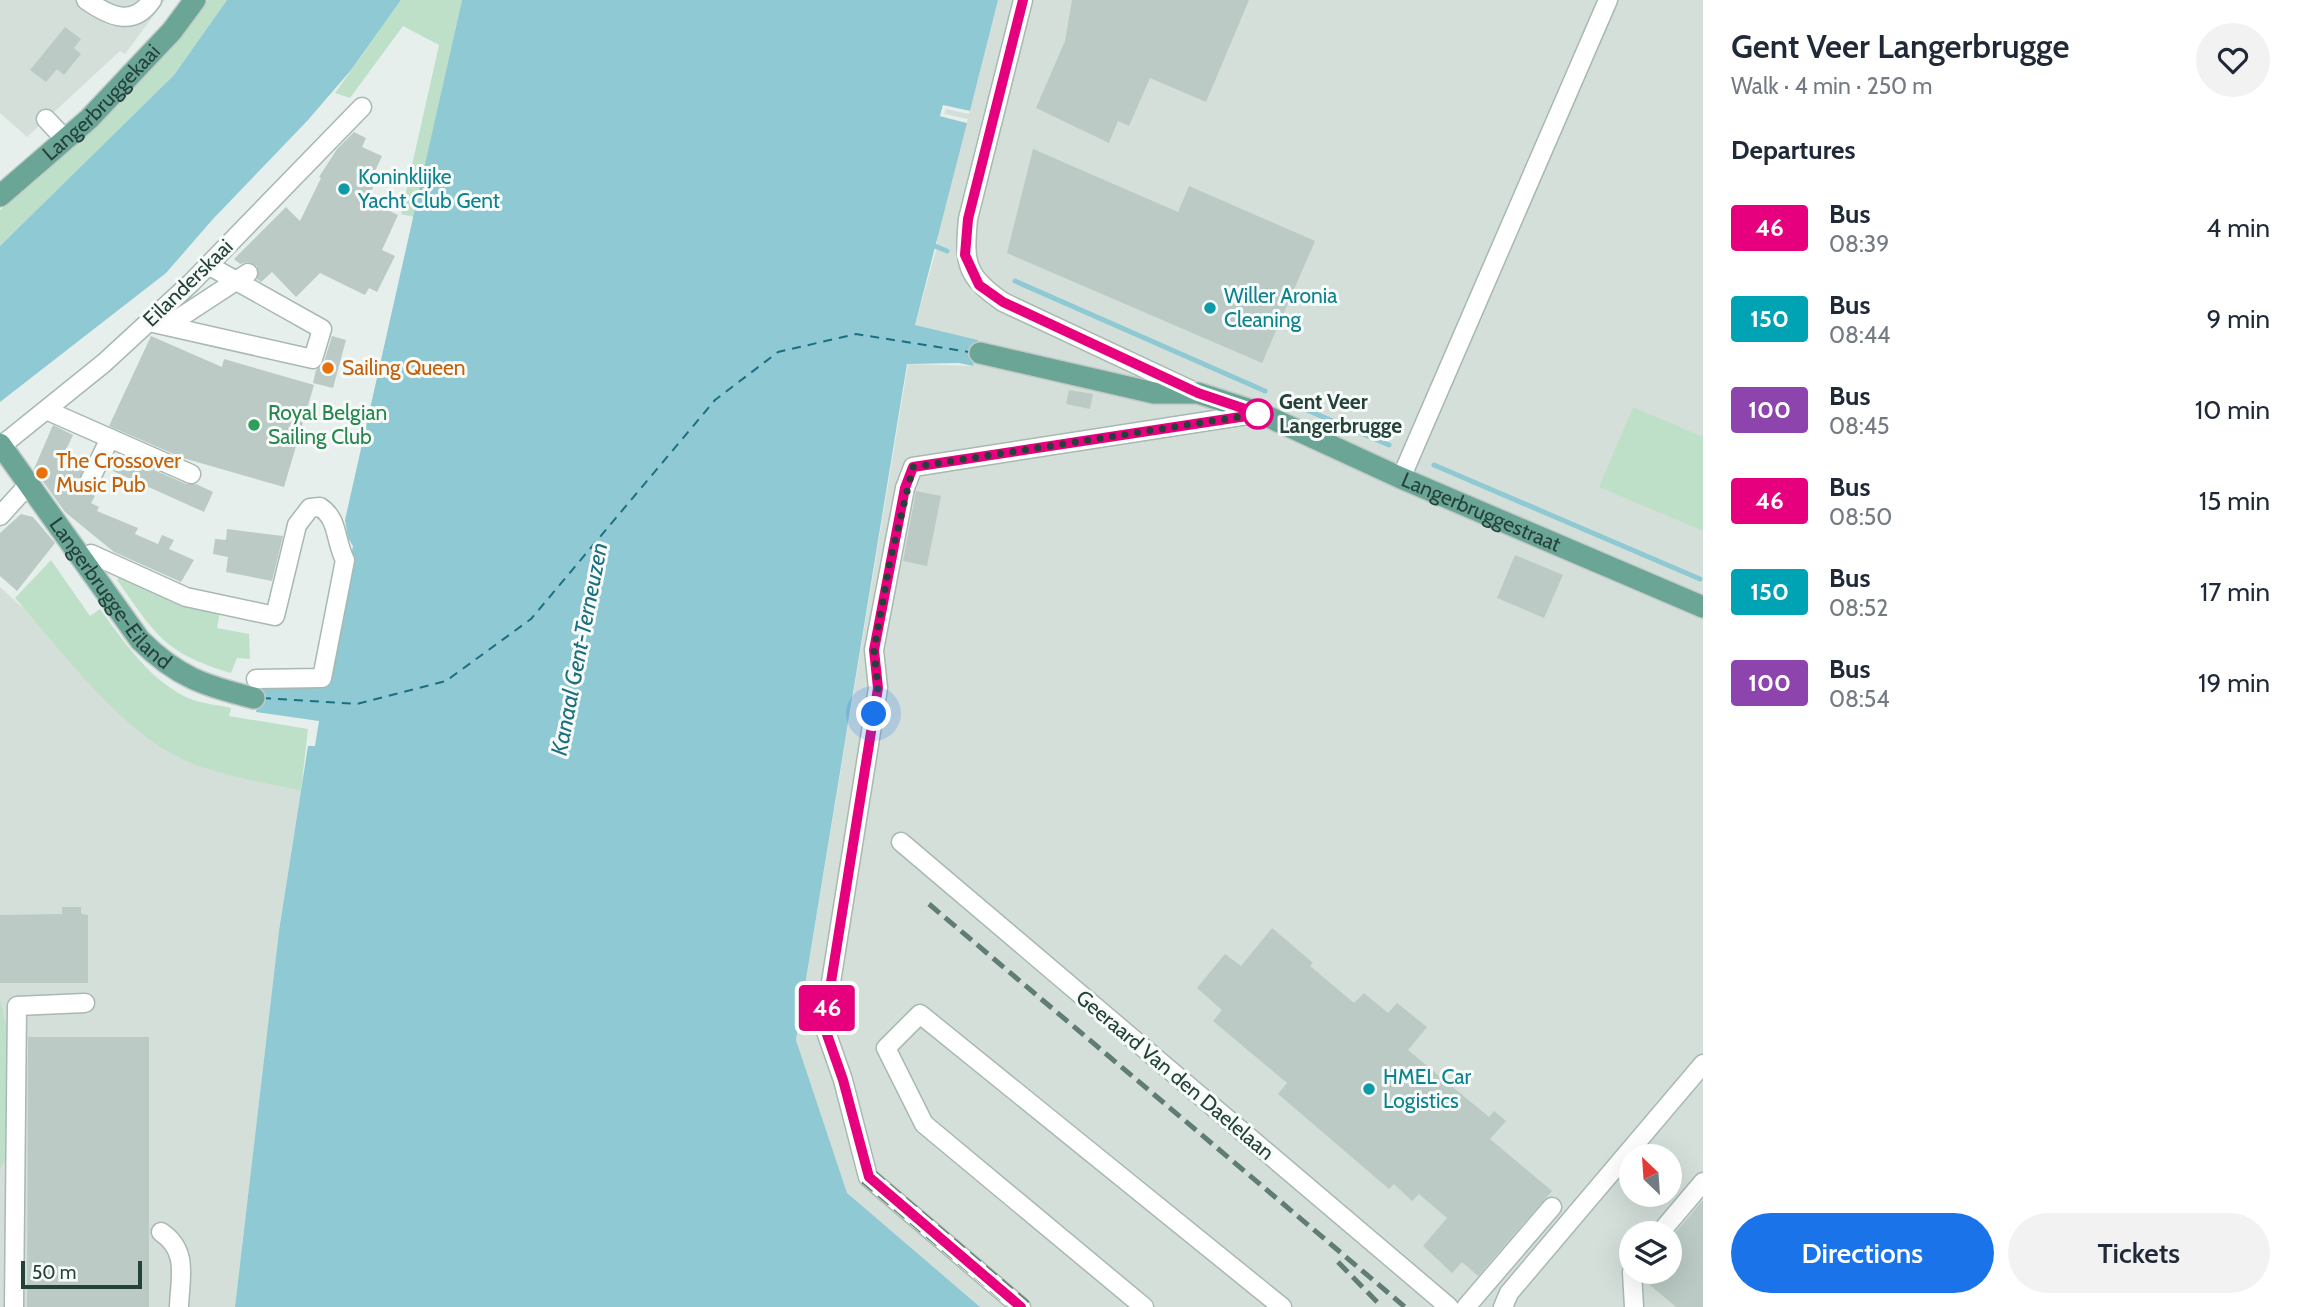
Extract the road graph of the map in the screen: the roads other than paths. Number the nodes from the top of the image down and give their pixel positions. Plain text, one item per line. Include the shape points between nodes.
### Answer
1 (86, 0) edge
2 (152, 0) edge
3 (195, 0) edge
4 (1023, 0) edge
5 (1608, 0) edge
6 (362, 107) dead end
7 (46, 119) dead end
8 (66, 140) junction
9 (0, 196) edge
10 (208, 265) junction
11 (243, 278) junction
12 (149, 322) junction
13 (167, 326) junction
14 (979, 353) dead end
15 (1198, 393) junction
16 (46, 410) junction
17 (1260, 414) junction
18 (110, 438) junction
19 (1, 445) edge
20 (191, 474) dead end
21 (1401, 478) junction
22 (90, 480) dead end
23 (28, 485) junction
24 (0, 516) edge
25 (83, 560) junction
26 (1703, 607) edge
27 (255, 688) joint
28 (901, 842) dead end
29 (85, 1003) dead end
30 (1703, 1064) edge
31 (1703, 1182) edge
32 (1552, 1208) dead end
33 (1670, 1221) edge
34 (162, 1232) dead end
35 (1633, 1284) edge
36 (14, 1307) edge
37 (179, 1307) edge
38 (1021, 1307) edge
39 (1144, 1307) edge
40 (1282, 1307) edge
41 (1449, 1307) edge
42 (1466, 1307) edge
43 (1503, 1307) edge
44 (1634, 1307) edge

1 - 2 street via 108,16 128,18 145,10
3 - 8 main road, Langerbruggekaai via 138,68
4 - 15 street, Langerbruggestraat via 968,219 965,255 979,285 1003,302
5 - 21 street
6 - 10 street, Eilanderskaai
7 - 8 street
8 - 9 main road, Langerbruggekaai
10 - 11 street
10 - 12 street, Eilanderskaai
11 - 13 street
11 - 13 street via 322,329 313,359
12 - 13 street
12 - 16 street, Eilanderskaai
14 - 15 main road via 1154,393
15 - 17 main road, Langerbruggestraat
16 - 18 street
16 - 19 street, Eilanderskaai
17 - 21 main road, Langerbruggestraat
17 - 38 street via 913,467 905,488 874,650 878,688 824,1026 869,1177
18 - 20 street
18 - 22 street
19 - 23 main road, Langerbrugge-Eiland
21 - 26 main road, Langerbruggestraat
23 - 24 street
23 - 25 main road, Langerbrugge-Eiland
25 - 27 main road, Langerbrugge-Eiland via 160,660 187,678
25 - 27 street via 91,554 186,597 275,616 297,525 310,509 320,507 327,512 345,561 322,678
28 - 41 street, Geeraard Van den Daelelaan
29 - 36 street via 17,1006
30 - 43 street via 1509,1293
31 - 33 street
32 - 42 street
34 - 37 street via 175,1242 181,1260
35 - 44 street
39 - 40 street via 924,1124 886,1048 920,1014

